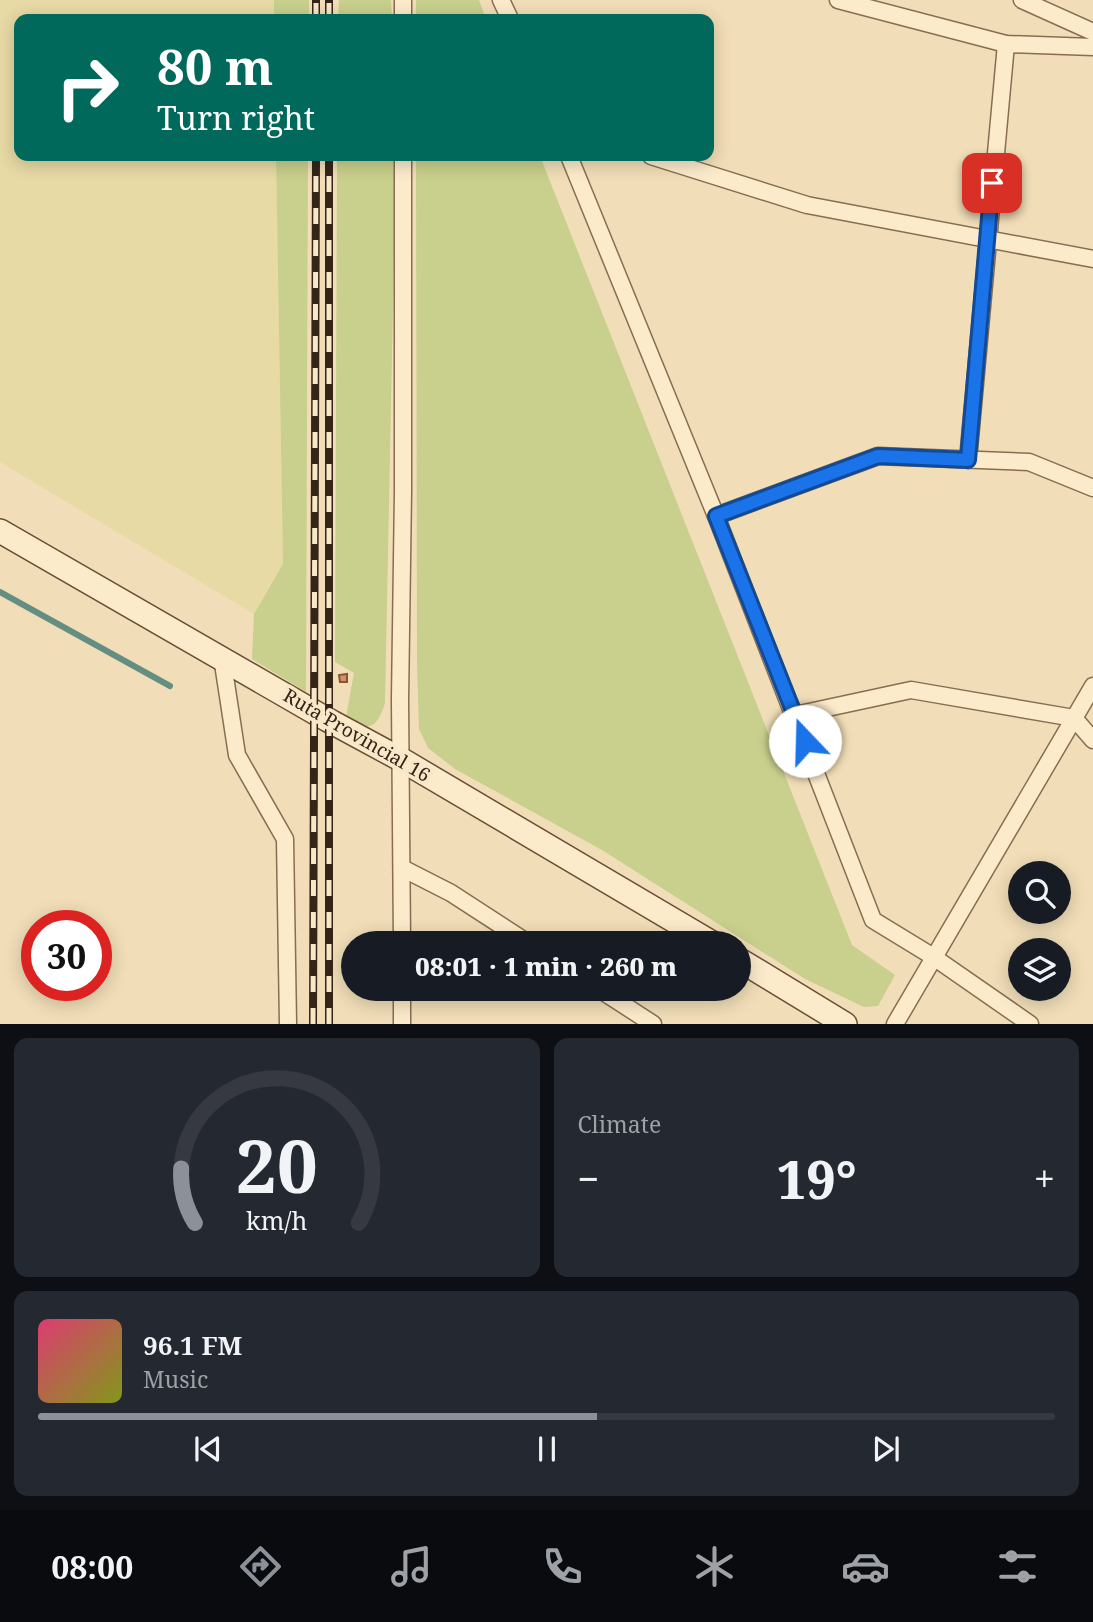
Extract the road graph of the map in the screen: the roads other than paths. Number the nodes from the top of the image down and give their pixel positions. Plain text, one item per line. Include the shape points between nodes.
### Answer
1 (838, 0) edge
2 (1022, 0) edge
3 (1093, 32) edge
4 (1006, 44) junction
5 (1093, 47) edge
6 (403, 161) edge
7 (571, 161) edge
8 (667, 161) edge
9 (987, 239) junction
10 (1093, 259) edge
11 (968, 460) junction
12 (1093, 488) edge
13 (716, 516) junction
14 (0, 531) edge
15 (222, 657) junction
16 (1093, 686) edge
17 (795, 715) junction
18 (1074, 718) junction
19 (1093, 740) edge
20 (401, 760) junction
21 (402, 868) junction
22 (402, 931) edge
23 (510, 931) edge
24 (692, 931) edge
25 (933, 956) junction
26 (751, 968) edge
27 (402, 1001) edge
28 (618, 1001) edge
29 (288, 1024) edge
30 (402, 1024) edge
31 (653, 1024) edge
32 (845, 1024) edge
33 (895, 1024) edge
34 (1030, 1024) edge

1 - 4 street
2 - 3 street
4 - 5 street
4 - 9 street
6 - 20 street
7 - 13 street
8 - 9 street via 807,205
9 - 10 street
9 - 11 street
11 - 12 street via 1029,462
11 - 13 street via 878,456
13 - 17 street
14 - 15 main road, Ruta Provincial 16
15 - 20 main road, Ruta Provincial 16
15 - 29 street via 237,755 285,839
16 - 18 street
17 - 18 street via 912,690
17 - 25 street via 873,920
18 - 19 street
18 - 25 street
20 - 21 street
20 - 24 main road, Ruta Provincial 16
21 - 22 street
21 - 23 street
25 - 33 street
25 - 34 street
26 - 32 main road
27 - 30 street
28 - 31 street

